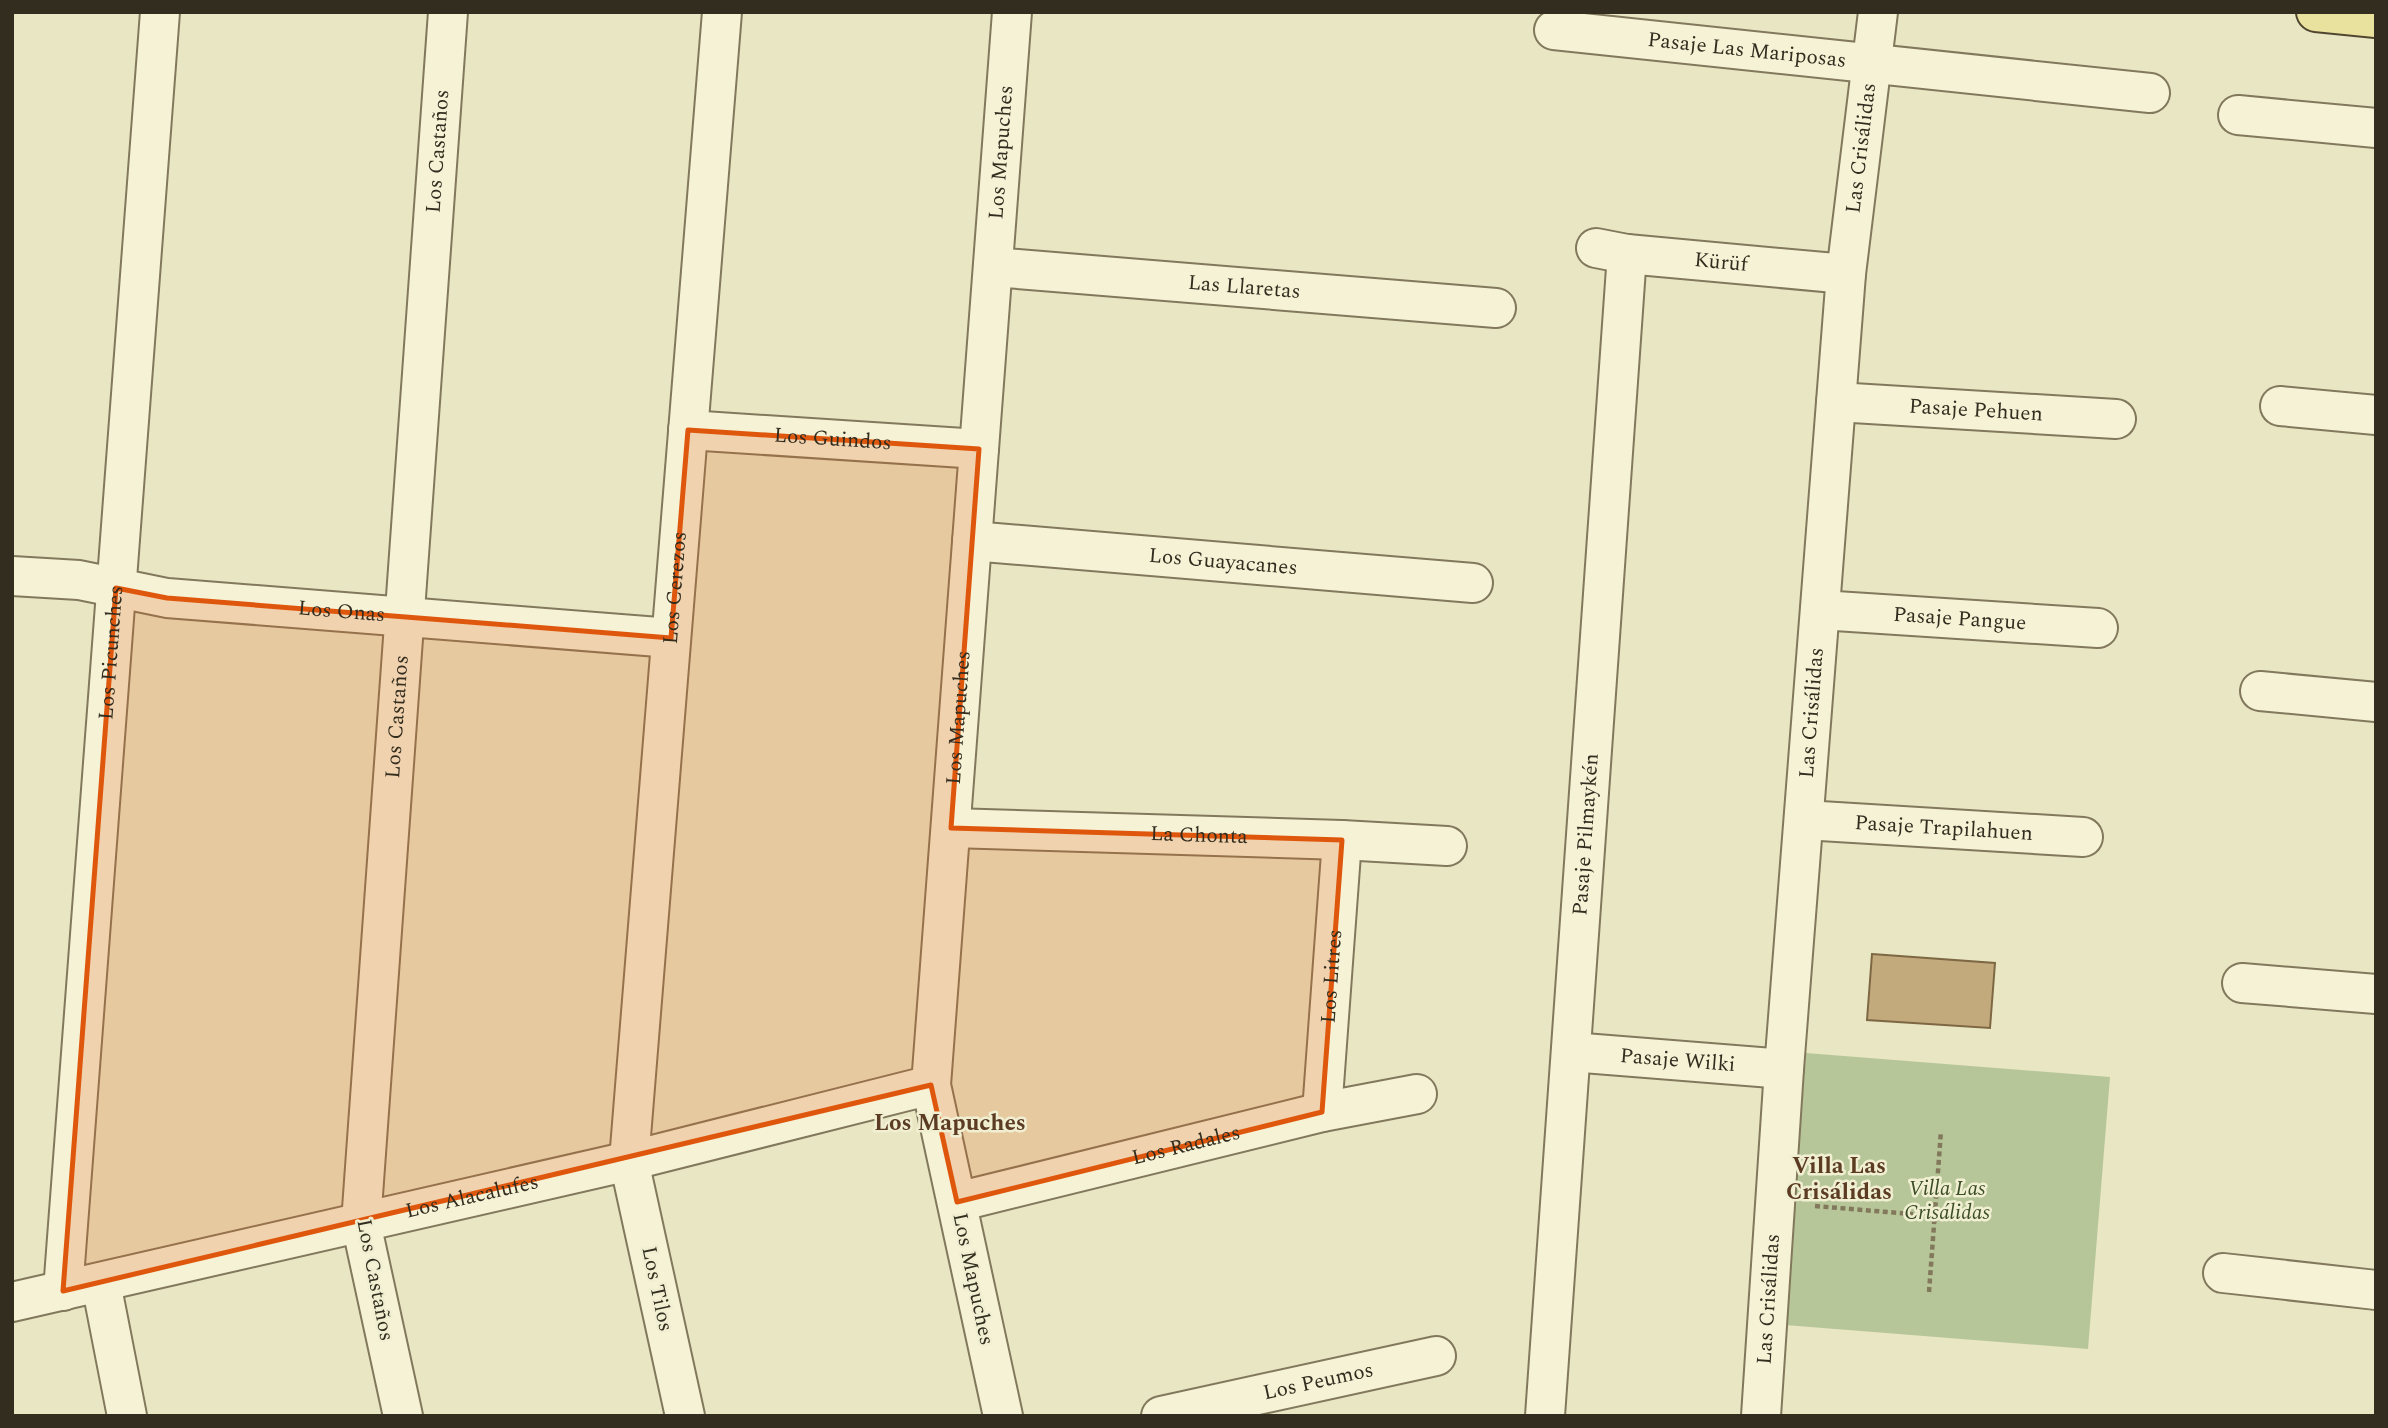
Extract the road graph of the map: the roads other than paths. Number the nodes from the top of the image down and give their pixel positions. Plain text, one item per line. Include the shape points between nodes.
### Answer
1 (160, 12) edge
2 (448, 12) edge
3 (722, 12) edge
4 (1012, 12) edge
5 (1878, 12) edge
6 (2316, 12) edge
7 (2376, 18) edge
8 (1554, 30) dead end
9 (1872, 64) junction
10 (2150, 93) dead end
11 (2238, 116) dead end
12 (2376, 128) edge
13 (1611, 251) joint
14 (993, 267) junction
15 (1846, 274) junction
16 (1496, 308) dead end
17 (1836, 402) junction
18 (2280, 406) dead end
19 (2376, 415) edge
20 (2116, 419) dead end
21 (688, 430) junction
22 (979, 449) junction
23 (972, 541) junction
24 (12, 576) edge
25 (1473, 583) dead end
26 (116, 588) junction
27 (1820, 610) junction
28 (405, 618) junction
29 (2098, 628) dead end
30 (671, 638) junction
31 (2260, 691) dead end
32 (2376, 702) edge
33 (1804, 820) junction
34 (951, 828) junction
35 (2082, 837) dead end
36 (1342, 840) junction
37 (1447, 846) dead end
38 (2242, 983) dead end
39 (2376, 994) edge
40 (1570, 1052) junction
41 (1784, 1069) junction
42 (931, 1085) junction
43 (1417, 1094) dead end
44 (1322, 1112) junction
45 (629, 1161) junction
46 (957, 1202) junction
47 (361, 1223) junction
48 (2223, 1273) dead end
49 (101, 1283) junction
50 (2376, 1290) edge
51 (63, 1291) junction
52 (12, 1303) edge
53 (1436, 1356) dead end
54 (127, 1416) edge
55 (403, 1416) edge
56 (685, 1416) edge
57 (1003, 1416) edge
58 (1161, 1416) edge
59 (1545, 1416) edge
60 (1761, 1416) edge

1 - 26 street, Los Picunches
2 - 28 street, Los Castaños
3 - 21 street, Los Cerezos
4 - 14 street, Los Mapuches
5 - 9 street, Las Crisálidas
6 - 7 main road
8 - 9 street, Pasaje Las Mariposas
9 - 10 street, Pasaje Las Mariposas
9 - 15 street, Las Crisálidas
11 - 12 street
13 - 15 street, Kürüf
13 - 40 street, Pasaje Pilmaykén
14 - 16 street, Las Llaretas
14 - 22 street, Los Mapuches
15 - 17 street, Las Crisálidas
17 - 20 street, Pasaje Pehuen
17 - 27 street, Las Crisálidas
18 - 19 street
21 - 22 street, Los Guindos
21 - 30 street, Los Cerezos
22 - 23 street, Los Mapuches
23 - 25 street, Los Guayacanes
23 - 34 street, Los Mapuches
24 - 26 street, Los Onas via 79,580
26 - 28 street, Los Onas via 167,598
26 - 51 street, Los Picunches
27 - 29 street, Pasaje Pangue
27 - 33 street, Las Crisálidas
28 - 30 street, Los Onas
28 - 47 street, Los Castaños
30 - 45 street, Los Cerezos
31 - 32 street
33 - 35 street, Pasaje Trapilahuen
33 - 41 street, Las Crisálidas
34 - 36 street, La Chonta
34 - 42 street, Los Mapuches
36 - 37 street, La Chonta
36 - 44 street, Los Litres
38 - 39 street
40 - 41 street, Pasaje Wilki
40 - 59 street, Pasaje Pilmaykén
41 - 60 street, Las Crisálidas
42 - 45 street, Los Alacalufes
42 - 46 street, Los Mapuches
43 - 44 street, Los Radales
44 - 46 street, Los Radales
45 - 47 street, Los Alacalufes
45 - 56 street, Los Tilos
46 - 57 street, Los Mapuches
47 - 49 street, Los Alacalufes
47 - 55 street, Los Castaños
48 - 50 street
49 - 51 street, Los Alacalufes
49 - 54 street
51 - 52 street, Los Alacalufes
53 - 58 street, Los Peumos

